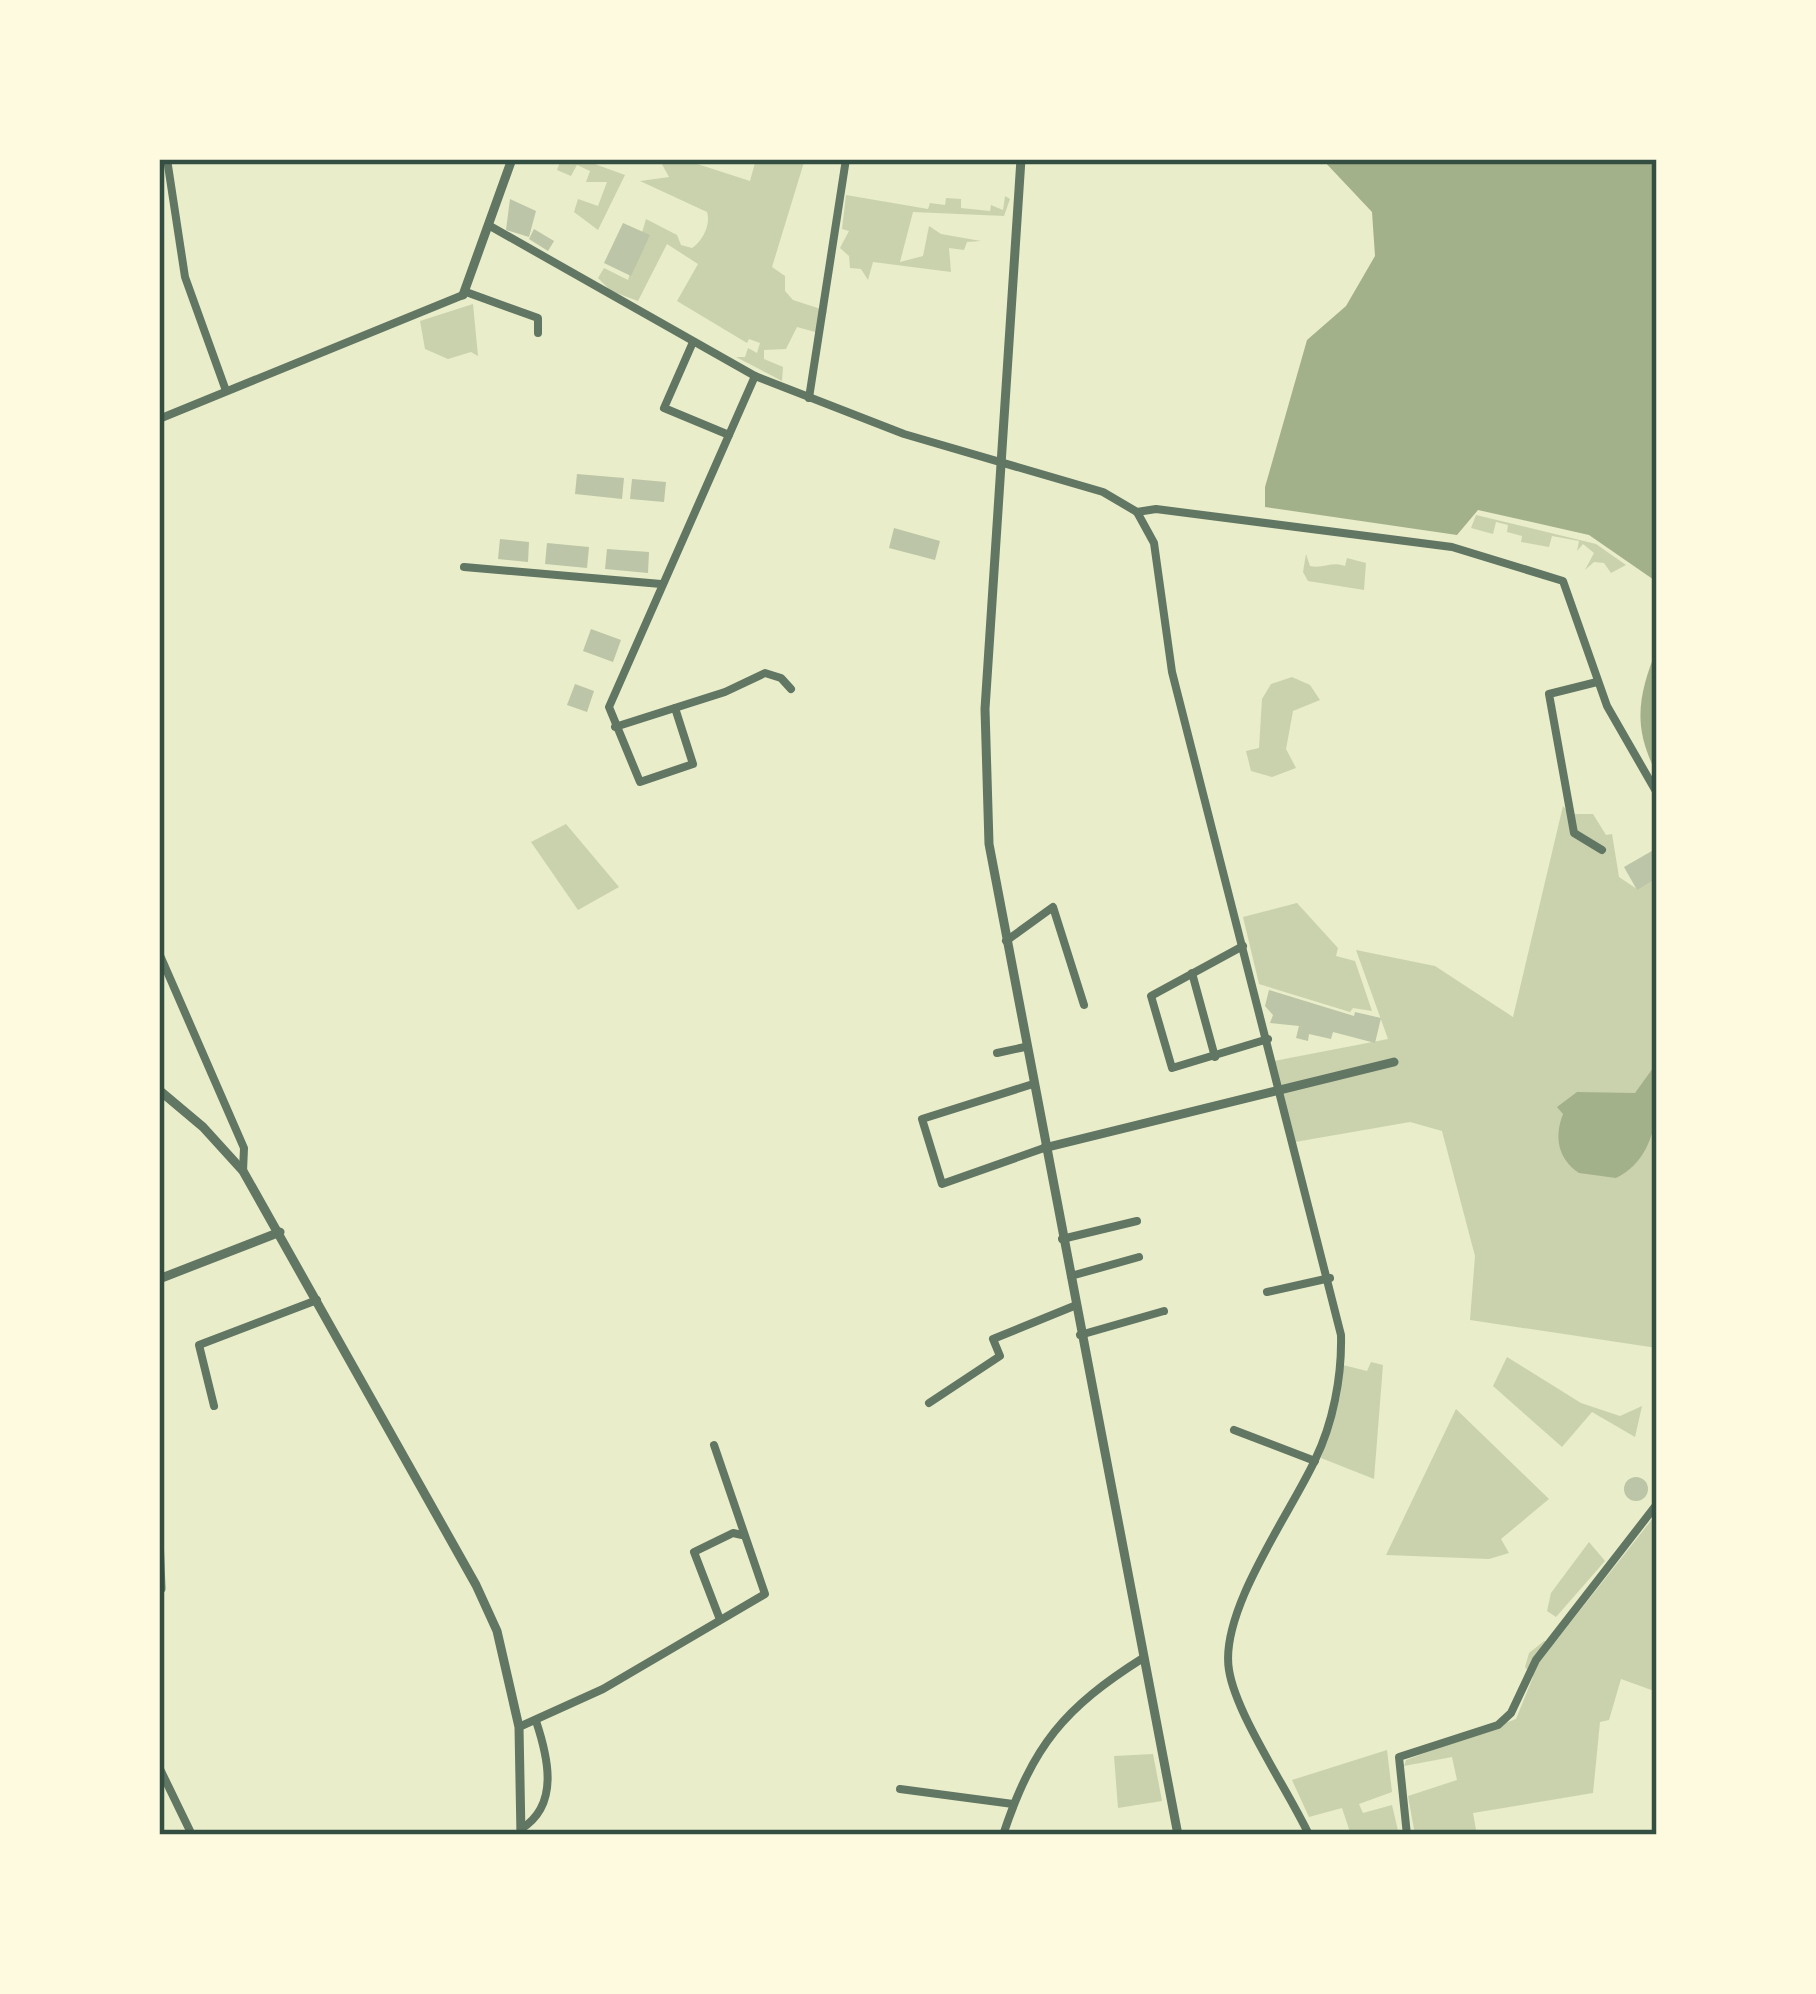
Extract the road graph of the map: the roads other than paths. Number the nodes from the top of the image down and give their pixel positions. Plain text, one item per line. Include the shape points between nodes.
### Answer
1 (167, 159) edge
2 (512, 159) edge
3 (846, 159) edge
4 (1022, 159) edge
5 (490, 226) junction
6 (464, 294) junction
7 (538, 333) dead end
8 (693, 342) junction
9 (754, 376) junction
10 (225, 388) junction
11 (808, 398) junction
12 (159, 419) edge
13 (729, 435) junction
14 (1003, 464) junction
15 (1137, 512) junction
16 (464, 567) dead end
17 (662, 584) junction
18 (1597, 682) junction
19 (791, 689) dead end
20 (676, 708) junction
21 (615, 727) junction
22 (1657, 793) edge
23 (1602, 850) dead end
24 (1004, 942) junction
25 (1243, 946) junction
26 (159, 953) edge
27 (1192, 973) junction
28 (1084, 1005) dead end
29 (1268, 1040) junction
30 (1025, 1047) junction
31 (997, 1053) dead end
32 (1215, 1057) junction
33 (1394, 1062) dead end
34 (1033, 1084) junction
35 (1281, 1088) junction
36 (159, 1090) edge
37 (1044, 1148) junction
38 (243, 1172) junction
39 (1137, 1222) dead end
40 (280, 1232) junction
41 (1062, 1239) junction
42 (1139, 1257) dead end
43 (1069, 1276) junction
44 (1330, 1278) junction
45 (159, 1279) edge
46 (1268, 1292) dead end
47 (317, 1300) junction
48 (1074, 1306) junction
49 (1164, 1311) dead end
50 (1080, 1335) junction
51 (929, 1403) dead end
52 (214, 1406) dead end
53 (1234, 1430) dead end
54 (714, 1445) dead end
55 (1315, 1461) junction
56 (1657, 1504) edge
57 (742, 1535) junction
58 (159, 1537) edge
59 (160, 1589) edge
60 (159, 1613) edge
61 (719, 1617) junction
62 (1143, 1658) junction
63 (536, 1721) junction
64 (519, 1727) junction
65 (159, 1768) edge
66 (901, 1789) dead end
67 (1013, 1804) junction
68 (521, 1832) edge
69 (191, 1835) edge
70 (1004, 1835) edge
71 (1178, 1835) edge
72 (1309, 1835) edge
73 (1407, 1835) edge

1 - 10 street via 184,277
2 - 5 street
3 - 11 street
4 - 14 street
5 - 6 street
5 - 8 street
6 - 7 street via 538,318
6 - 10 street
8 - 9 street
8 - 13 street via 664,408
9 - 11 street
9 - 13 street
10 - 12 street
11 - 14 street
13 - 17 street
14 - 15 street via 1103,492
14 - 24 street via 984,778
15 - 18 street via 1452,548 1554,576 1567,587
15 - 25 street via 1154,544 1172,672
16 - 17 street
17 - 21 street via 609,706
18 - 22 street
18 - 23 street via 1549,694 1574,833
19 - 20 street via 766,673
20 - 21 street
20 - 21 street via 693,764 667,775 640,782
24 - 28 street via 1053,908
24 - 30 street
25 - 27 street
25 - 29 street
26 - 38 street via 244,1148
27 - 32 street
27 - 32 street via 1151,996 1172,1069
29 - 32 street
29 - 35 street
30 - 31 street
30 - 34 street
33 - 35 street
34 - 37 street
34 - 37 street via 922,1119 942,1184
35 - 37 street
35 - 44 street
36 - 38 street
37 - 41 street
38 - 40 street
39 - 41 street
40 - 45 street
40 - 47 street
41 - 43 street
42 - 43 street
43 - 48 street
44 - 46 street
44 - 55 street via 1342,1351
47 - 52 street via 199,1345
47 - 64 street via 476,1585 511,1675
48 - 50 street
48 - 51 street via 993,1339 1000,1356
49 - 50 street
50 - 62 street
53 - 55 street
54 - 57 street
55 - 72 street via 1249,1590 1228,1662 1238,1699
56 - 73 street via 1536,1660 1511,1713 1498,1725 1399,1756
57 - 61 street via 765,1594
57 - 61 street via 694,1552
58 - 59 street
59 - 60 street
61 - 63 street
62 - 67 street via 1064,1715
62 - 71 street
63 - 64 street
63 - 68 street via 548,1758 547,1791
64 - 68 street
65 - 69 street
66 - 67 street
67 - 70 street

